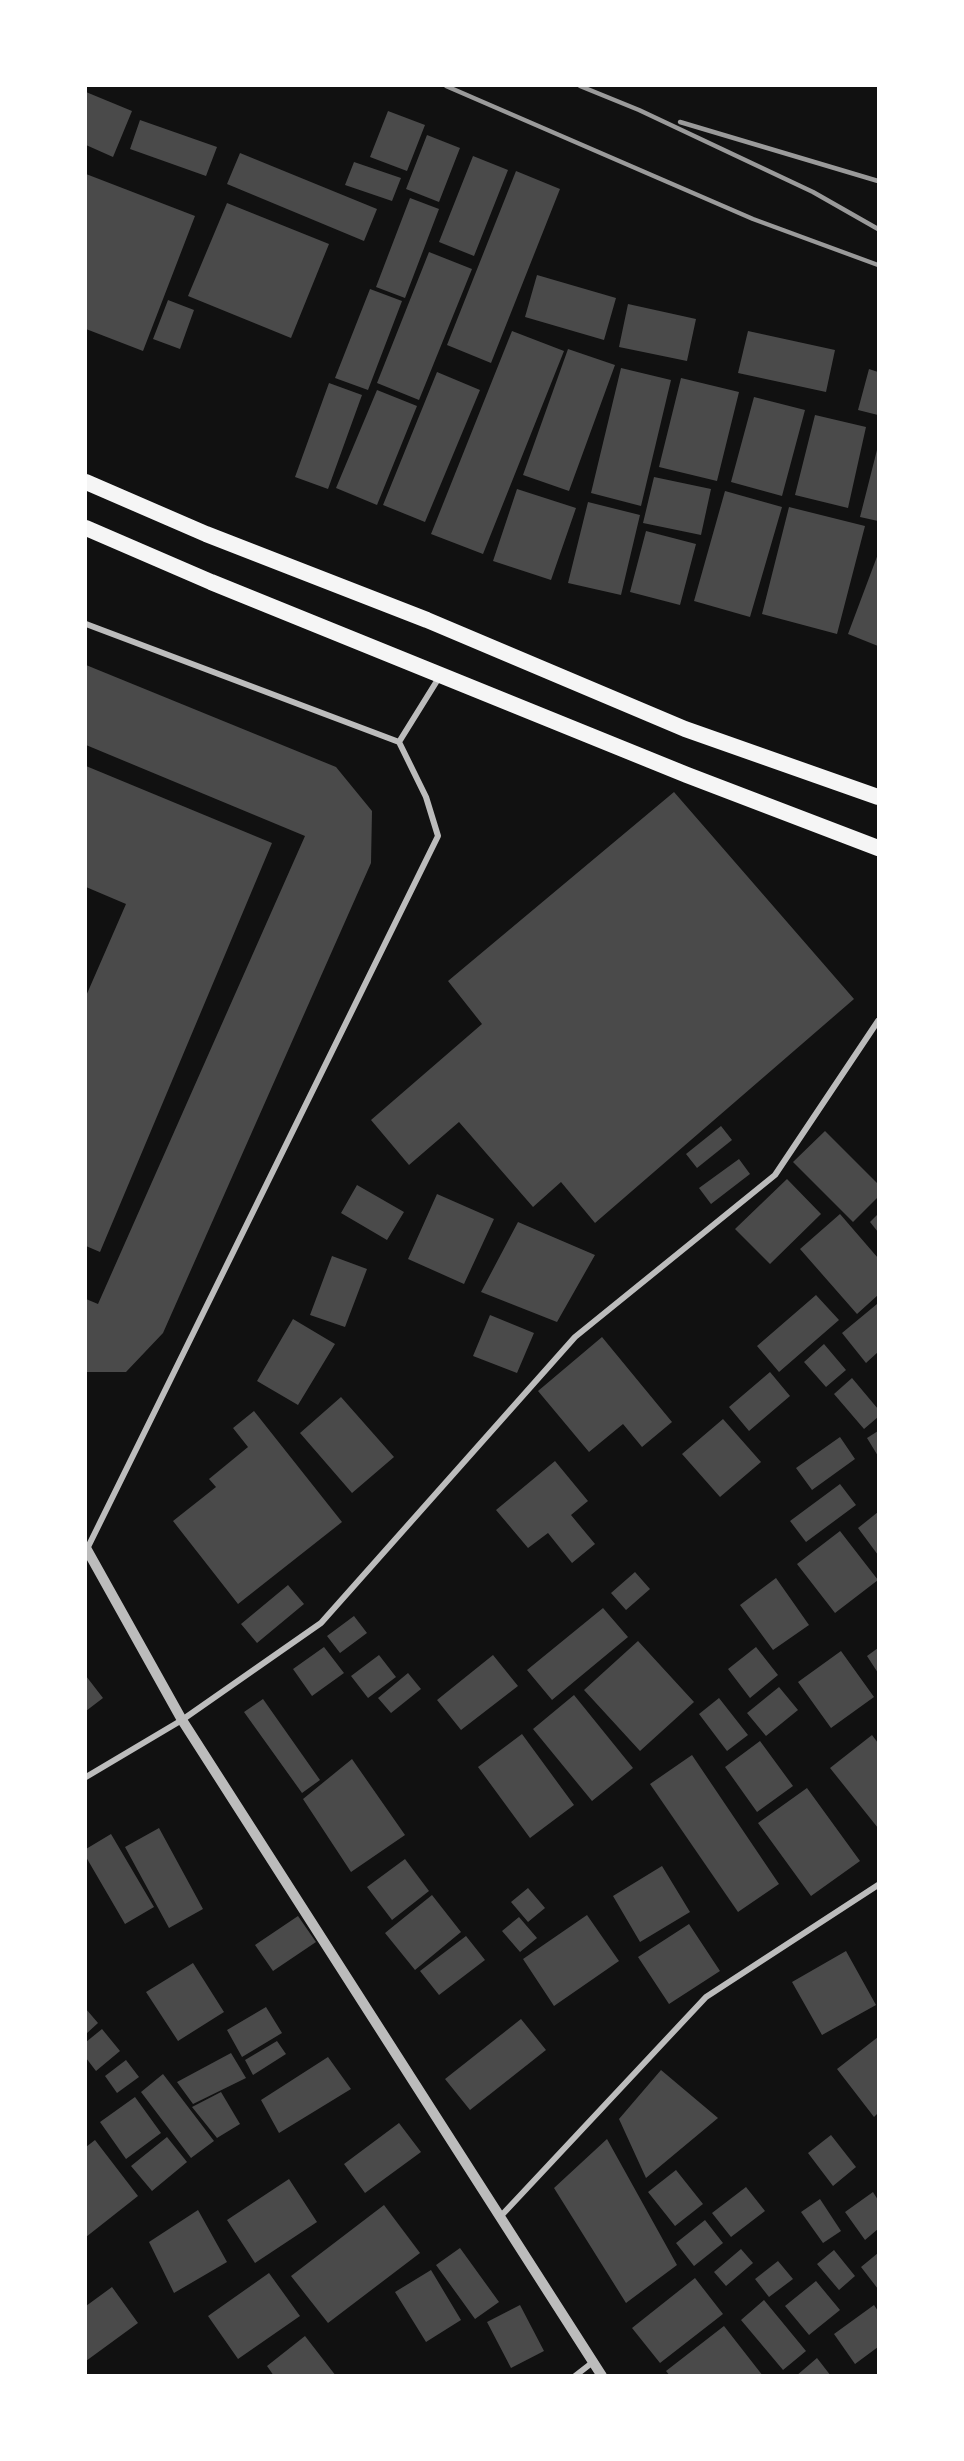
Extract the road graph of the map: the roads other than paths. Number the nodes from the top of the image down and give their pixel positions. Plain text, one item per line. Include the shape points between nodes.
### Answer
1 (86, 482) edge
2 (86, 528) edge
3 (86, 624) edge
4 (441, 674) junction
5 (399, 742) junction
6 (879, 797) edge
7 (879, 848) edge
8 (879, 1021) edge
9 (86, 1548) edge
10 (182, 1720) junction
11 (86, 1777) edge
12 (879, 1886) edge
13 (500, 2217) junction
14 (593, 2362) junction
15 (575, 2376) edge
16 (602, 2376) edge

1 - 6 highway via 686,729
2 - 4 highway
3 - 5 street
4 - 5 street
4 - 7 highway via 687,775
5 - 9 street via 426,797 438,836
8 - 10 street via 775,1175 575,1337 321,1623
9 - 10 street
10 - 11 street
10 - 13 street
12 - 13 street via 706,1997
13 - 14 street
14 - 15 street
14 - 16 street

